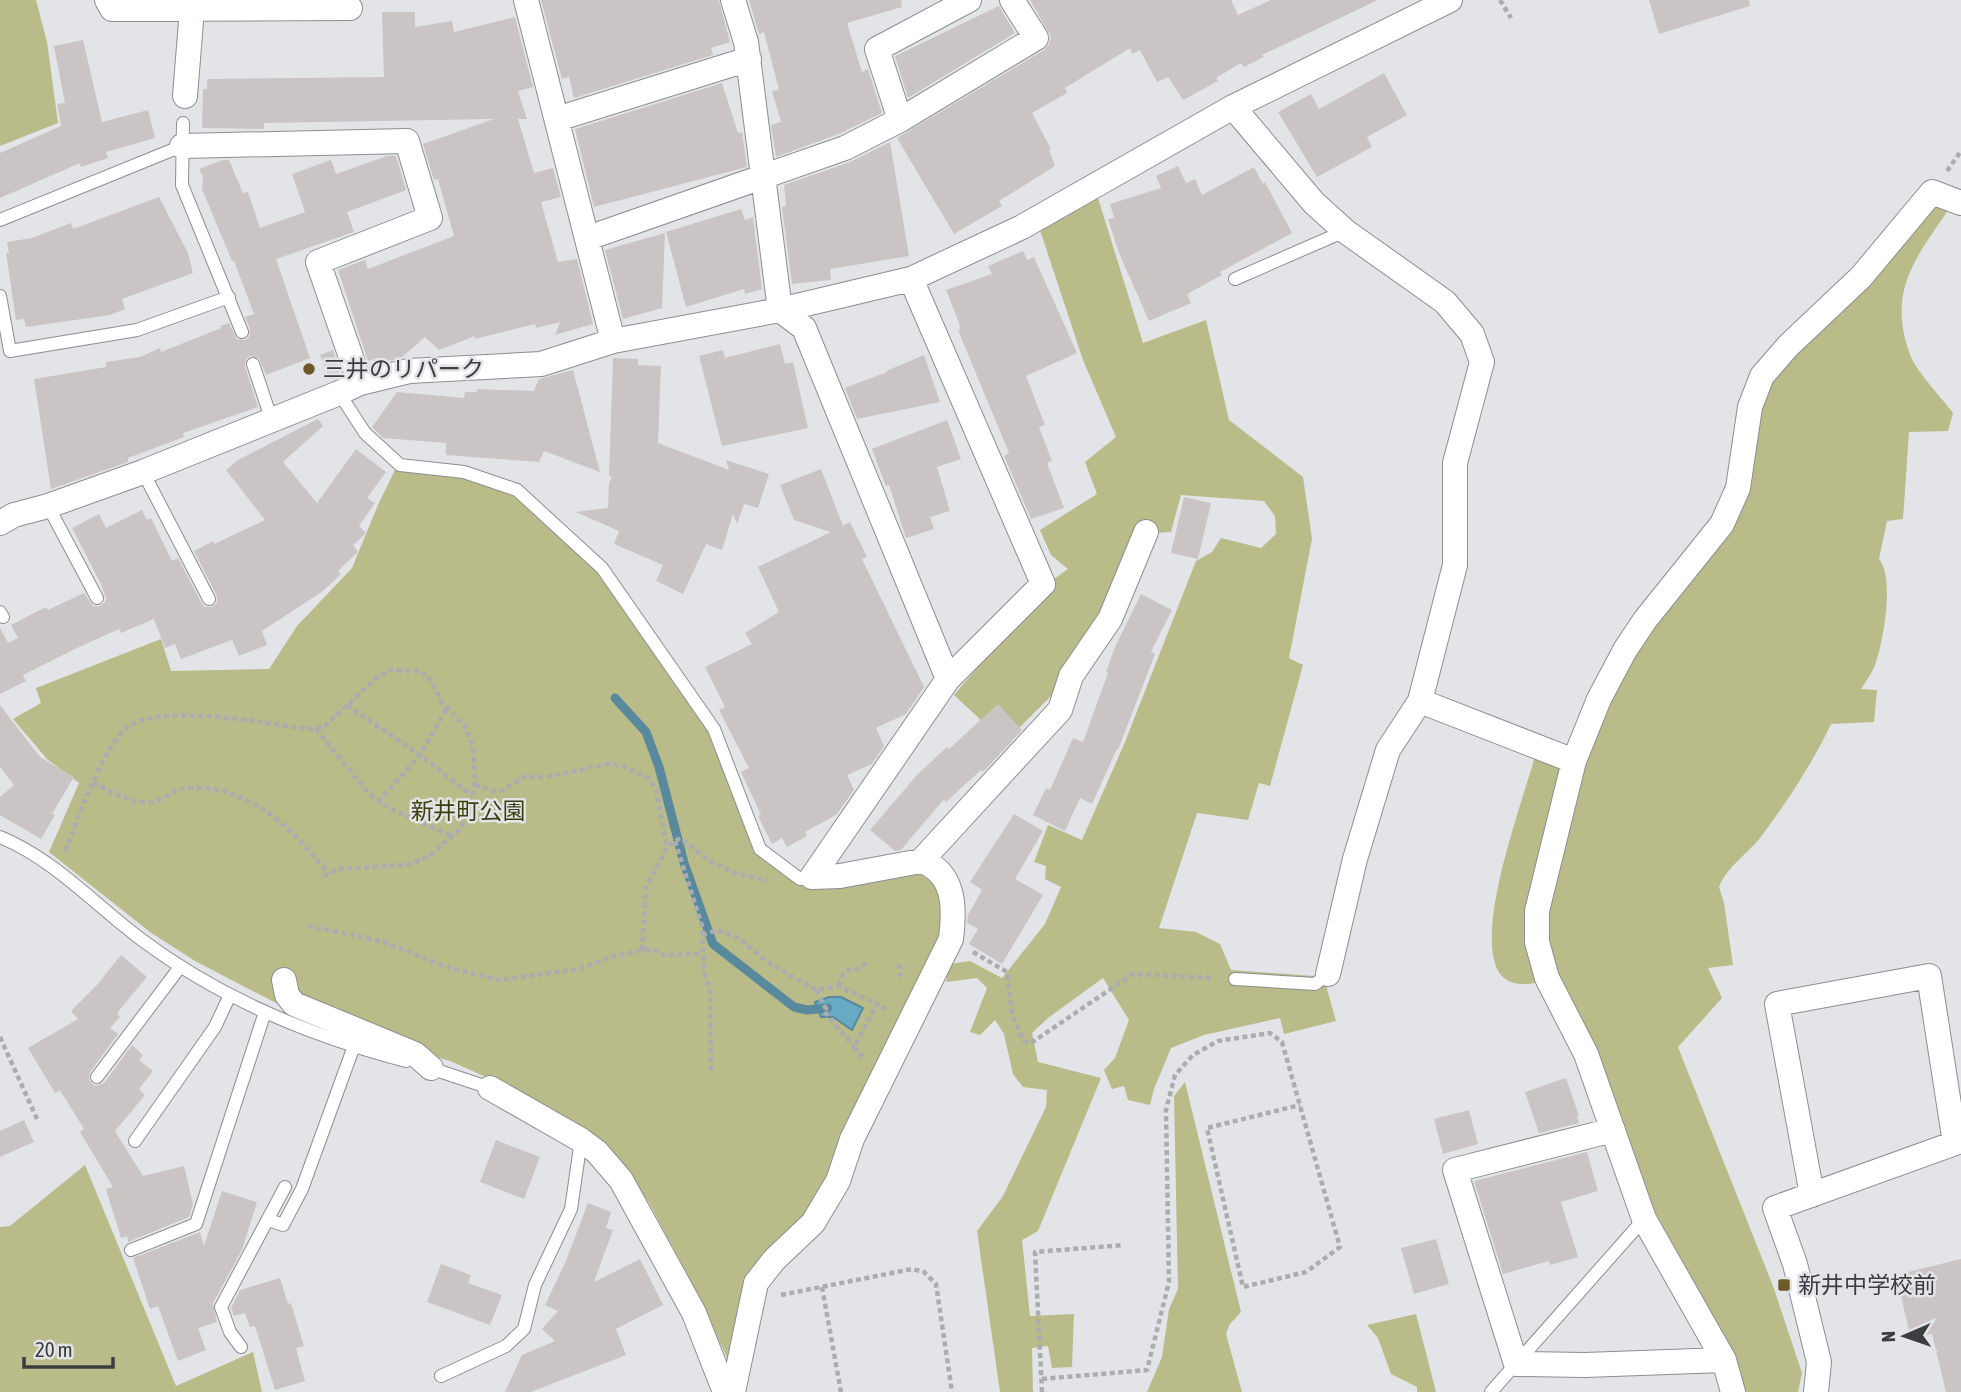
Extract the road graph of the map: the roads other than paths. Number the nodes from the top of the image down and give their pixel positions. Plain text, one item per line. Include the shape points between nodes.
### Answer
1 (107, 0) edge
2 (526, 0) edge
3 (733, 0) edge
4 (969, 0) edge
5 (1012, 0) edge
6 (1450, 0) edge
7 (193, 4) edge
8 (350, 8) dead end
9 (748, 59) junction
10 (185, 96) dead end
11 (1233, 107) junction
12 (557, 118) junction
13 (900, 120) junction
14 (182, 135) junction
15 (763, 178) junction
16 (1961, 204) edge
17 (0, 220) edge
18 (1345, 231) junction
19 (588, 238) junction
20 (911, 279) junction
21 (1234, 279) dead end
22 (0, 296) edge
23 (229, 297) junction
24 (780, 310) junction
25 (242, 332) dead end
26 (613, 341) junction
27 (253, 364) dead end
28 (350, 388) junction
29 (272, 421) junction
30 (143, 472) junction
31 (48, 506) junction
32 (0, 523) edge
33 (1146, 532) dead end
34 (97, 598) dead end
35 (209, 599) dead end
36 (948, 679) junction
37 (1420, 701) junction
38 (1574, 761) junction
39 (0, 837) edge
40 (921, 861) junction
41 (806, 878) junction
42 (180, 967) junction
43 (1328, 974) joint
44 (1235, 979) road end
45 (284, 980) dead end
46 (230, 995) junction
47 (265, 1012) junction
48 (354, 1046) junction
49 (431, 1068) junction
50 (97, 1077) dead end
51 (490, 1088) joint
52 (1613, 1130) junction
53 (581, 1140) junction
54 (135, 1141) dead end
55 (1958, 1142) edge
56 (285, 1187) dead end
57 (1811, 1195) junction
58 (1644, 1219) junction
59 (268, 1220) junction
60 (131, 1250) dead end
61 (241, 1347) dead end
62 (1724, 1360) junction
63 (1516, 1364) junction
64 (441, 1376) dead end
65 (725, 1392) edge
66 (733, 1392) edge
67 (1491, 1392) edge
68 (1733, 1392) edge
69 (1816, 1392) edge

1 - 7 street via 112,9
2 - 12 street
3 - 9 street
4 - 13 street via 877,49
5 - 13 street via 1036,38
6 - 11 street
7 - 8 street
7 - 10 street
9 - 12 street
9 - 15 street
11 - 18 street via 1314,202
11 - 20 street via 1022,227
12 - 19 street
13 - 15 street via 845,148
14 - 17 lane
14 - 23 lane via 182,186
14 - 28 street via 407,141 430,218 318,262
15 - 19 street
15 - 24 street
16 - 38 street via 1932,192 1861,277 1762,376 1750,407 1738,488 1722,524 1625,650
18 - 21 lane
18 - 37 street via 1445,302 1472,334 1482,362 1455,463 1455,565
19 - 26 street
20 - 24 street
20 - 36 street via 1043,584
22 - 23 lane via 10,351 137,330
23 - 25 lane
24 - 26 street
24 - 36 street via 804,327
26 - 28 street via 541,364 409,372
27 - 29 lane
28 - 29 street
28 - 41 lane via 365,433 400,465 464,472 516,490 602,568 714,729 760,849
29 - 30 street
30 - 31 street
30 - 35 lane
31 - 32 street
31 - 34 lane
33 - 40 street via 1110,619 1071,676 1060,710
36 - 41 street
37 - 38 street
37 - 43 street via 1388,750 1355,859
38 - 52 street via 1536,912 1537,942 1547,978 1586,1054
39 - 42 lane via 56,871
40 - 41 street
40 - 66 street via 942,873 952,896 951,939 852,1139 838,1181 813,1223 756,1283
42 - 46 lane
42 - 50 lane
43 - 44 lane via 1315,984
45 - 49 street via 286,995 294,1004 415,1054
46 - 47 lane
46 - 54 lane via 215,1027
47 - 48 lane
47 - 60 lane via 196,1224
48 - 49 lane
48 - 59 lane via 302,1189 283,1225
49 - 51 lane
51 - 53 street
52 - 58 street
52 - 63 street via 1455,1170
53 - 64 lane via 570,1209 535,1285 524,1329 506,1346
53 - 65 street via 621,1180 694,1313
55 - 57 street
55 - 57 street via 1929,976 1777,1004
56 - 59 lane
57 - 69 street via 1775,1208 1795,1264 1819,1363
58 - 62 street
58 - 63 lane
59 - 61 lane via 221,1307
62 - 63 street
62 - 68 street
63 - 67 lane

